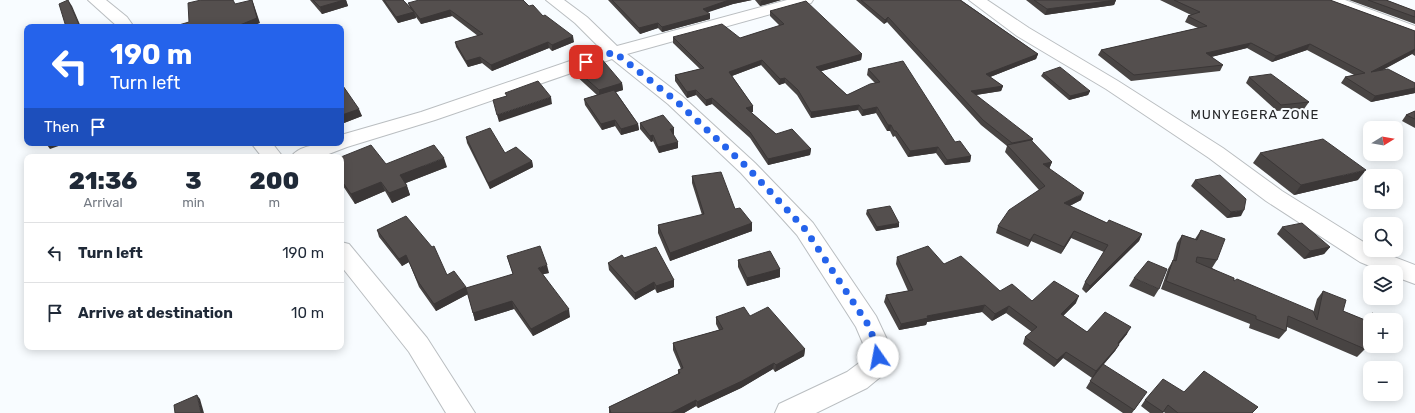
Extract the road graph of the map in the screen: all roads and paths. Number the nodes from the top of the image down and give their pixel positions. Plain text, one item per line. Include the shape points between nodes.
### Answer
1 (96, 0) edge
2 (554, 0) edge
3 (805, 0) edge
4 (977, 0) edge
5 (1330, 0) edge
6 (124, 24) edge
7 (1415, 32) edge
8 (614, 52) junction
9 (344, 142) edge
10 (264, 146) edge
11 (332, 146) edge
12 (270, 154) edge
13 (309, 154) edge
14 (344, 254) edge
15 (1415, 275) edge
16 (461, 413) edge
17 (789, 413) edge

1 - 6 street
2 - 8 street via 581,20
3 - 8 street
4 - 15 street via 1023,32 1112,85 1216,153 1274,196 1368,256
5 - 7 street
8 - 9 street via 443,111
8 - 17 street via 675,100 759,180 805,229 867,323 878,348 875,366 857,380
10 - 12 street
11 - 13 street
14 - 16 street via 418,345

